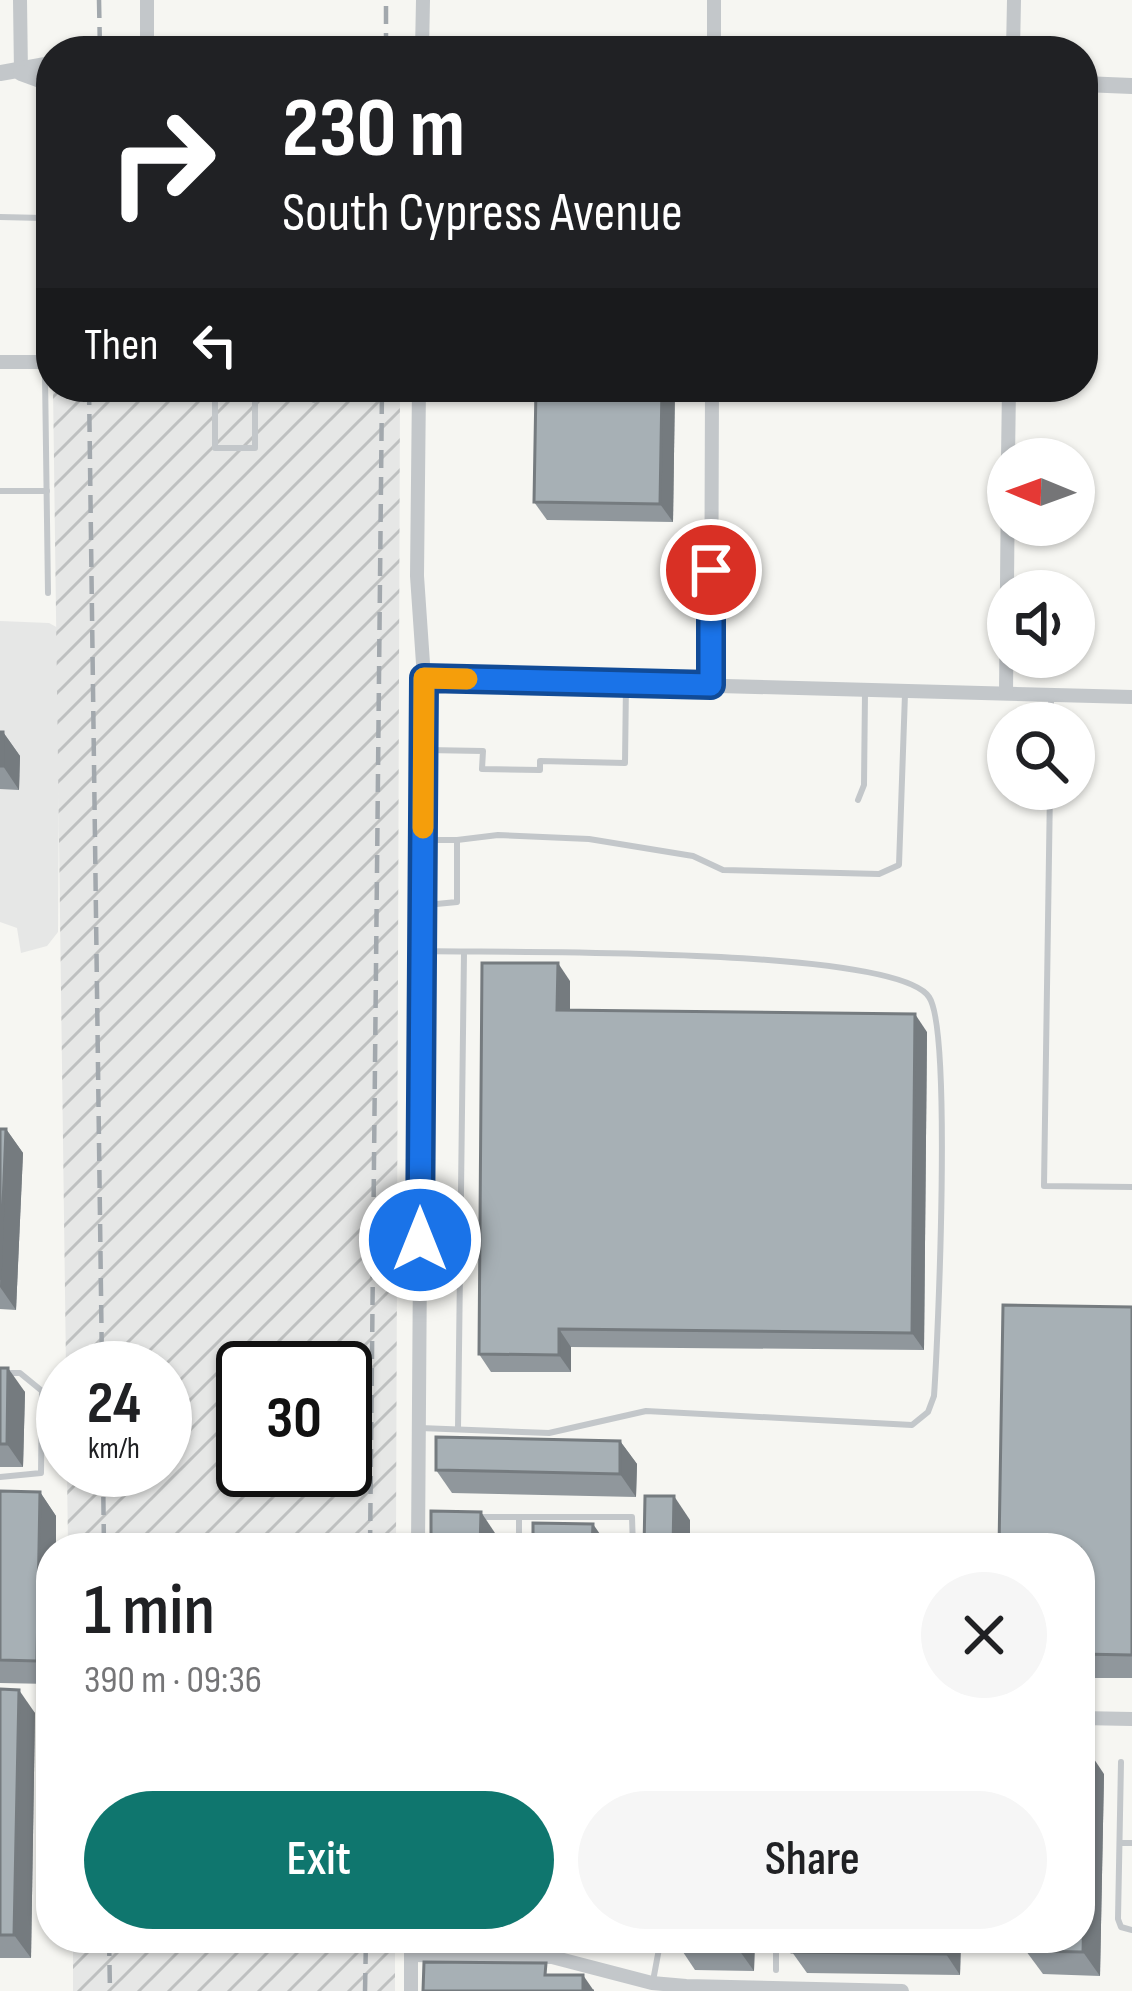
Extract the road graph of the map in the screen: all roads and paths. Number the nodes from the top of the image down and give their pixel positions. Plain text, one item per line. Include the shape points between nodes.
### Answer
1 (20, 0) edge
2 (147, 0) edge
3 (422, 0) edge
4 (715, 0) edge
5 (1014, 0) edge
6 (147, 36) edge
7 (422, 36) edge
8 (714, 36) edge
9 (1013, 36) edge
10 (36, 68) edge
11 (0, 73) edge
12 (21, 73) junction
13 (36, 80) edge
14 (1098, 85) edge
15 (1132, 86) edge
16 (0, 217) edge
17 (36, 218) edge
18 (0, 362) edge
19 (36, 362) edge
20 (46, 402) edge
21 (215, 402) edge
22 (255, 402) edge
23 (419, 402) edge
24 (712, 402) edge
25 (1009, 402) edge
26 (1008, 438) edge
27 (0, 491) edge
28 (47, 491) junction
29 (1007, 546) edge
30 (48, 593) dead end
31 (424, 678) junction
32 (626, 683) junction
33 (711, 685) junction
34 (865, 689) junction
35 (905, 690) junction
36 (1006, 693) junction
37 (1051, 694) junction
38 (1132, 697) edge
39 (1051, 702) edge
40 (424, 750) junction
41 (858, 800) dead end
42 (1050, 810) edge
43 (423, 840) junction
44 (458, 840) junction
45 (422, 904) junction
46 (422, 951) junction
47 (464, 952) junction
48 (1132, 1187) edge
49 (421, 1193) junction
50 (461, 1196) junction
51 (0, 1372) edge
52 (419, 1427) junction
53 (458, 1429) junction
54 (0, 1477) edge
55 (418, 1516) junction
56 (440, 1516) edge
57 (478, 1517) edge
58 (519, 1517) junction
59 (418, 1533) edge
60 (519, 1533) edge
61 (633, 1533) edge
62 (1095, 1718) edge
63 (1132, 1719) edge
64 (1121, 1762) dead end
65 (1120, 1843) junction
66 (1132, 1843) edge
67 (1132, 1930) edge
68 (411, 1953) edge
69 (501, 1953) edge
70 (658, 1953) edge
71 (776, 1953) edge
72 (776, 1970) dead end
73 (652, 1984) junction
74 (411, 1991) edge
75 (902, 1991) edge

1 - 12 street
2 - 6 street
3 - 7 street
4 - 8 street
5 - 9 street
10 - 12 street
11 - 12 street
12 - 13 street
14 - 15 street
16 - 17 lane
18 - 19 street
20 - 28 lane
21 - 22 lane via 215,448 255,448
23 - 31 street
24 - 33 street
25 - 26 street
27 - 28 lane
28 - 30 lane
29 - 36 street
31 - 32 street
31 - 40 street
32 - 33 street
32 - 40 lane via 625,763 482,769 483,751
33 - 34 street
34 - 35 street
34 - 41 lane
35 - 36 street
35 - 44 lane via 898,866 879,874 723,870 693,856 590,839
36 - 37 street
37 - 38 street
37 - 39 lane
40 - 43 street
42 - 48 lane via 1044,1186
43 - 44 lane
43 - 45 street
44 - 45 lane via 457,902
45 - 46 street
46 - 47 lane
46 - 49 street
47 - 50 lane
47 - 53 lane via 833,963 926,992 938,1015 940,1185 934,1396 912,1425 646,1412 549,1433
49 - 50 lane
49 - 52 street
50 - 53 lane
51 - 54 lane via 20,1372 42,1391 42,1412 41,1473
52 - 53 lane
52 - 55 street
55 - 56 lane
55 - 59 street
57 - 58 lane
58 - 60 lane
58 - 61 lane via 632,1517
62 - 63 street
64 - 65 lane
65 - 66 lane
65 - 67 lane via 1118,1918
68 - 74 street
69 - 73 street via 552,1957
70 - 73 lane
71 - 72 lane
73 - 75 street

